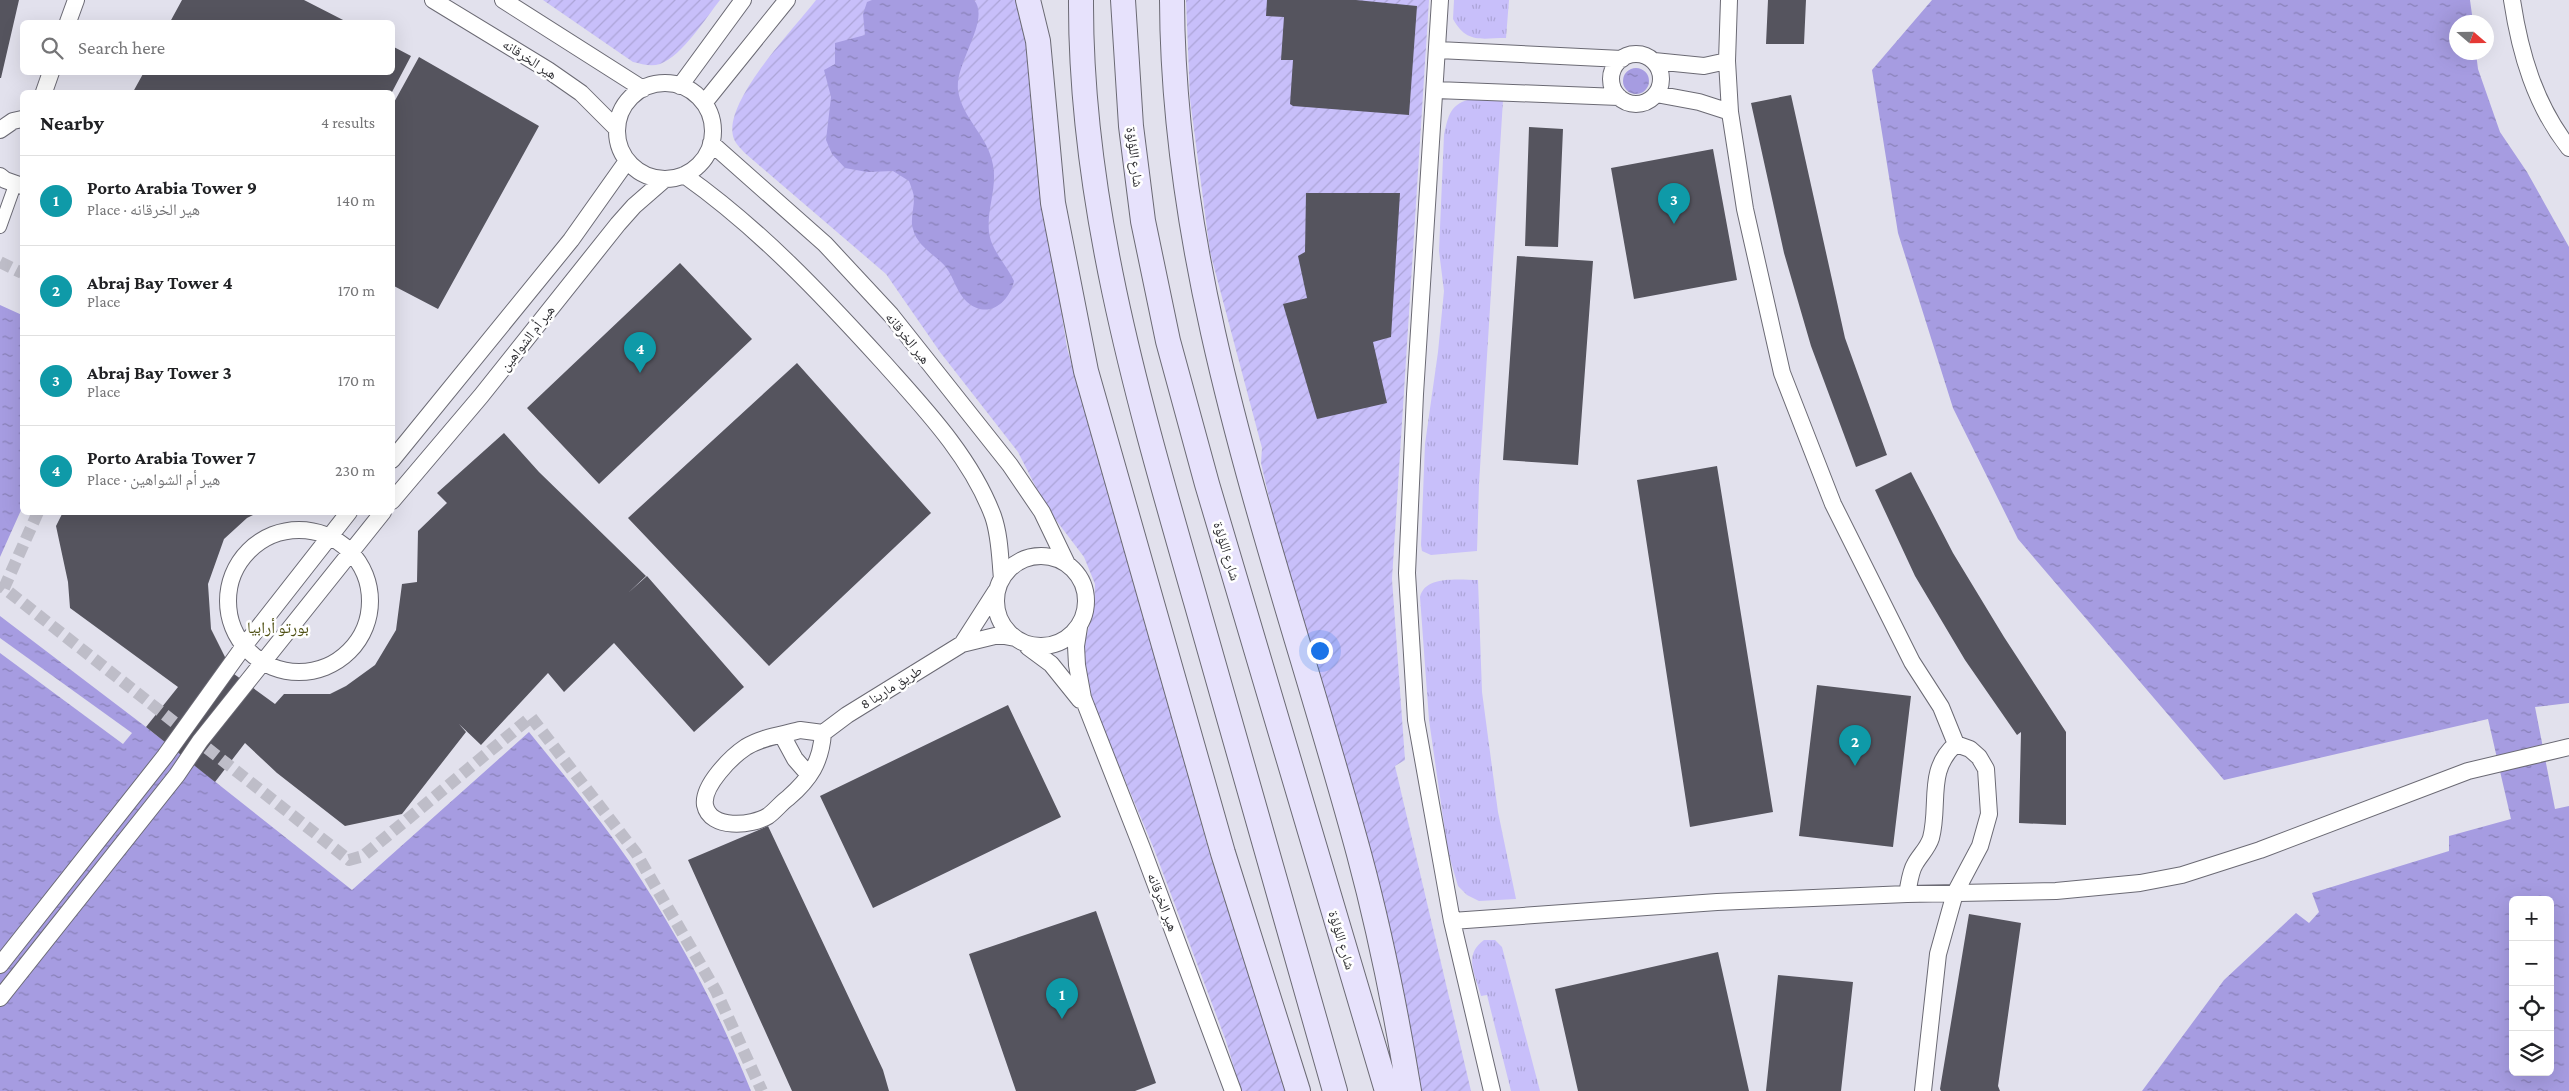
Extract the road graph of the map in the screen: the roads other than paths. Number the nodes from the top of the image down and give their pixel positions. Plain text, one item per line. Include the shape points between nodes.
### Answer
1 (76, 0) edge
2 (433, 0) edge
3 (502, 0) edge
4 (743, 0) edge
5 (788, 0) edge
6 (1028, 0) edge
7 (1081, 0) edge
8 (1123, 0) edge
9 (1172, 0) edge
10 (1440, 0) edge
11 (1729, 0) edge
12 (2512, 0) edge
13 (69, 20) edge
14 (1438, 50) junction
15 (1622, 59) junction
16 (1654, 61) junction
17 (1727, 61) junction
18 (50, 75) edge
19 (680, 86) junction
20 (643, 89) junction
21 (45, 90) edge
22 (1436, 90) junction
23 (1656, 94) junction
24 (1619, 97) junction
25 (704, 103) junction
26 (1730, 112) junction
27 (20, 119) edge
28 (617, 129) junction
29 (0, 130) edge
30 (711, 143) junction
31 (2569, 148) edge
32 (627, 161) junction
33 (0, 176) edge
34 (684, 176) junction
35 (665, 180) junction
36 (19, 185) edge
37 (0, 227) edge
38 (459, 380) junction
39 (481, 396) junction
40 (395, 456) edge
41 (395, 497) edge
42 (346, 515) edge
43 (380, 515) edge
44 (329, 536) junction
45 (350, 551) junction
46 (1067, 564) junction
47 (1000, 583) junction
48 (1079, 627) junction
49 (1019, 641) junction
50 (962, 644) junction
51 (240, 653) junction
52 (258, 668) junction
53 (1090, 715) junction
54 (823, 733) junction
55 (782, 735) junction
56 (1956, 744) junction
57 (2569, 747) edge
58 (808, 775) junction
59 (1955, 893) junction
60 (1907, 894) junction
61 (1452, 921) junction
62 (0, 965) edge
63 (0, 998) edge
64 (1233, 1091) edge
65 (1298, 1091) edge
66 (1335, 1091) edge
67 (1388, 1091) edge
68 (1409, 1091) edge
69 (1492, 1091) edge
70 (1924, 1091) edge

1 - 13 street
2 - 28 street, هير الخرقانه via 573,87
3 - 20 street
4 - 19 street
5 - 25 street
6 - 65 main road via 1038,41 1053,203 1086,371 1223,853
7 - 66 main road via 1086,124 1125,346
8 - 67 main road, شارع اللؤلؤة via 1131,126 1143,221 1168,342 1207,484
9 - 68 main road via 1181,143 1197,259 1218,362 1360,857
10 - 14 street
11 - 17 street
12 - 31 street via 2518,42 2531,81 2558,134
14 - 15 street
14 - 22 street
15 - 16 street via 1638,54
15 - 24 street via 1612,73 1611,82
16 - 17 street via 1704,66
16 - 23 street via 1661,77
17 - 26 street
18 - 21 street
19 - 20 street via 668,84
19 - 25 street via 693,92
20 - 28 street via 625,105
22 - 24 street
22 - 61 street via 1415,394 1407,573 1416,720
23 - 24 street via 1645,103 1638,104
23 - 26 street
25 - 30 street via 713,129
26 - 56 street via 1745,209 1782,373 1833,504 1912,662 1941,707
27 - 29 street
28 - 32 street via 621,151
30 - 34 street via 701,162
30 - 46 street, هير الخرقانه via 826,244 891,315 1010,465 1042,512
32 - 35 street via 638,171
32 - 38 street, هير أم الشواهين via 571,240
33 - 36 street
34 - 35 street
34 - 47 street via 721,201 775,250 846,321 935,422 968,468 990,510 998,537
35 - 39 street, هير أم الشواهين via 618,224
36 - 37 street
38 - 39 street
38 - 40 street, هير أم الشواهين
39 - 41 street, هير أم الشواهين
42 - 44 street
43 - 45 street
44 - 45 street
44 - 51 street
44 - 51 street via 303,530 276,534 253,548 236,569 228,595 231,622
45 - 52 street
45 - 52 street via 362,567 370,604 367,622 359,639 347,654 315,671 297,673
46 - 47 street via 1044,556 1031,557 1009,569
46 - 48 street via 1076,572 1086,593 1087,605
47 - 49 street via 996,599 998,615 1006,630
47 - 50 street, طريق مارينا 8
48 - 49 street via 1064,641 1044,647
48 - 53 street, هير الخرقانه via 1077,665
49 - 50 street, طريق مارينا 8 via 999,635
49 - 53 street, هير الخرقانه via 1039,654 1062,676
50 - 54 street, طريق مارينا 8
51 - 52 street
51 - 62 street via 161,761
52 - 63 street
53 - 64 street, هير الخرقانه
54 - 55 street via 800,730
54 - 58 street via 822,752
55 - 58 street
55 - 58 street via 746,747 717,775 707,791 705,805 712,816 732,826 767,816 807,780
56 - 59 street via 1979,756 1986,769 1989,814 1980,846
56 - 60 street via 1947,752 1935,779 1931,839 1914,865
57 - 59 street via 2468,771 2260,850 2182,875 2098,888
59 - 60 street
59 - 70 street via 1938,954
60 - 61 street via 1717,902
61 - 69 street

